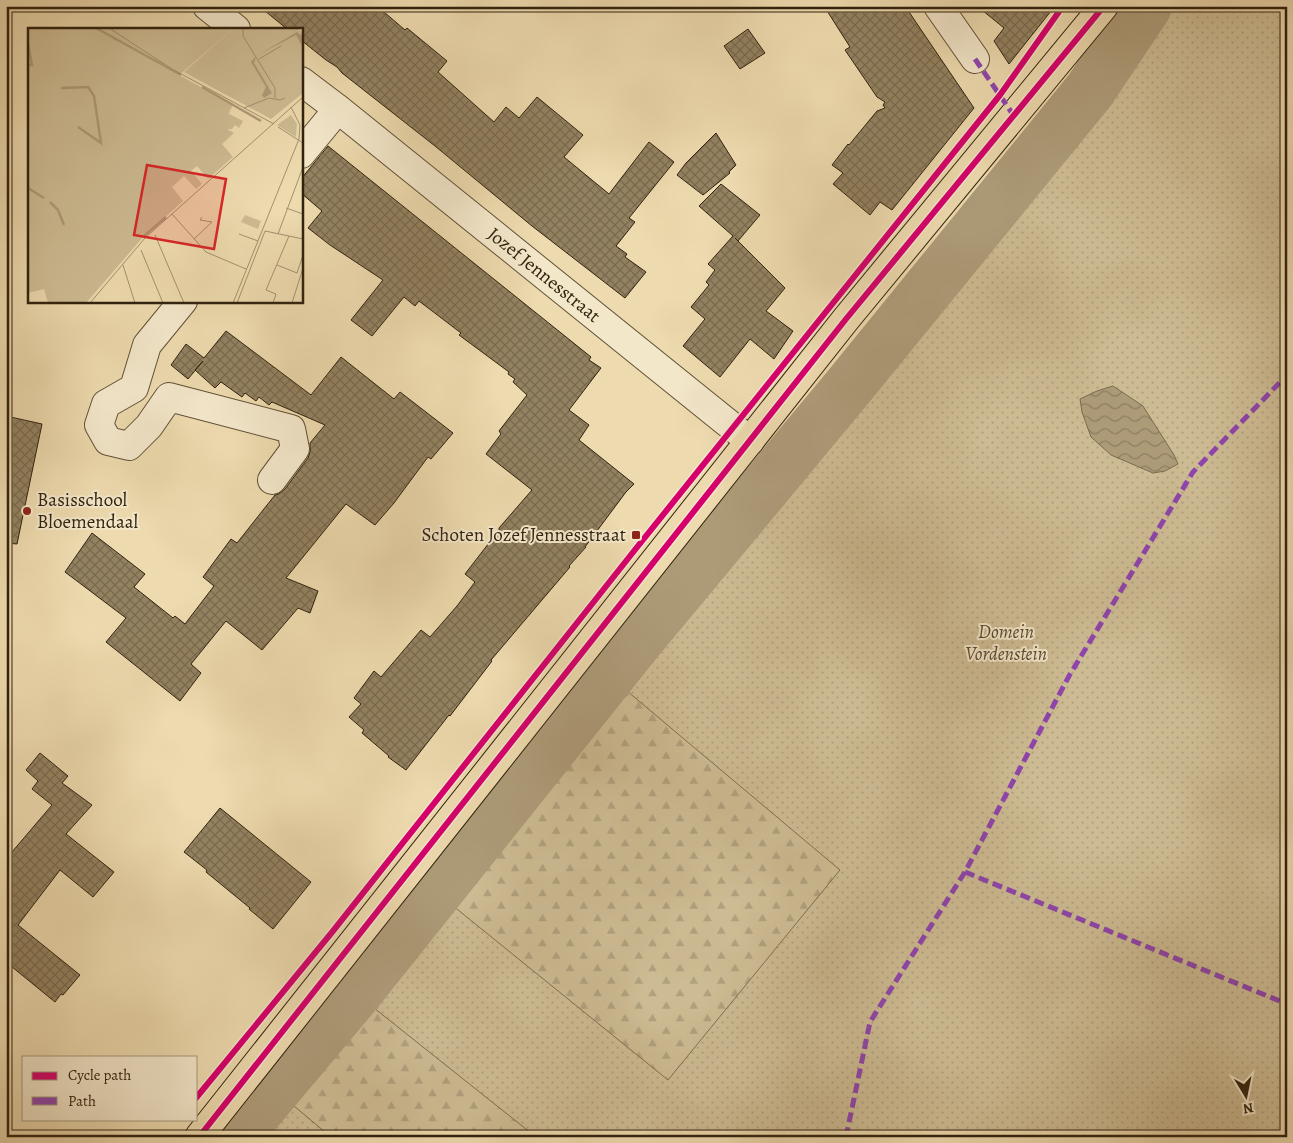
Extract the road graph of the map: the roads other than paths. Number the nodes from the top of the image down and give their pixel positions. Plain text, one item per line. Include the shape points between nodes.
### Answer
1 (207, 6) edge
2 (938, 6) edge
3 (1104, 6) edge
4 (235, 28) edge
5 (975, 59) dead end
6 (302, 82) edge
7 (338, 109) junction
8 (302, 153) edge
9 (182, 302) edge
10 (134, 388) junction
11 (169, 397) junction
12 (750, 441) junction
13 (272, 480) dead end
14 (199, 1137) edge

1 - 4 street
2 - 5 street
3 - 12 main road via 846,319
6 - 7 street, Jozef Jennesstraat
7 - 8 street
7 - 12 street, Jozef Jennesstraat
9 - 10 street via 147,345
10 - 11 street
10 - 11 street via 106,404 99,426 108,441 129,446 149,426
11 - 13 street via 291,429 295,449
12 - 14 main road

